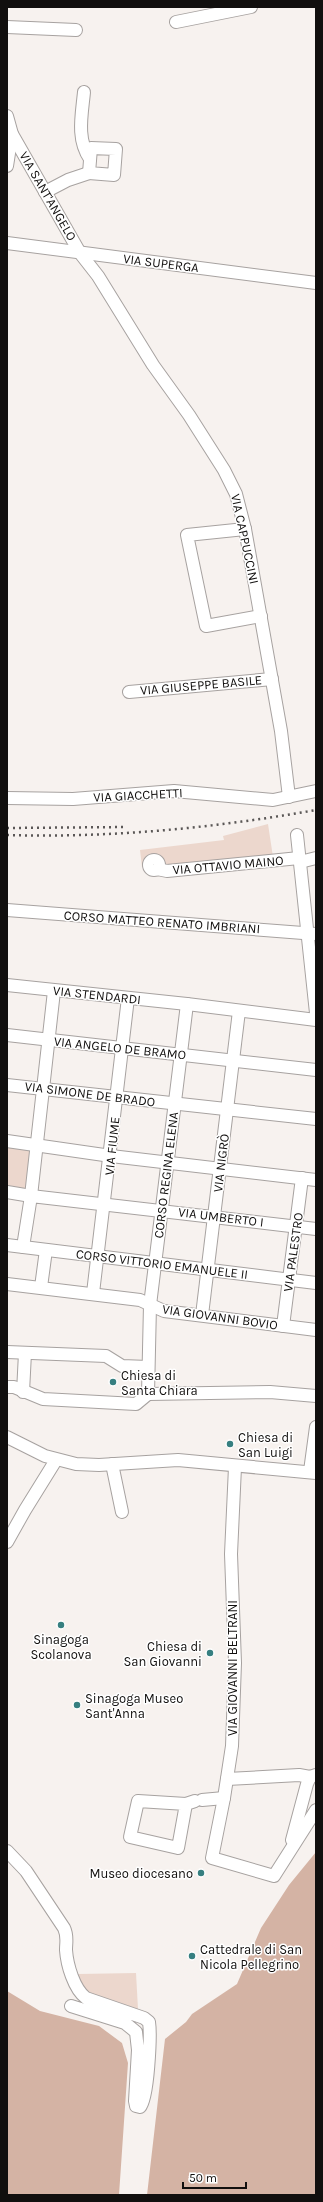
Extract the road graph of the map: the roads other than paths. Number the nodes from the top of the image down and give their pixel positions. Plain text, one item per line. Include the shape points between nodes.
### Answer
1 (251, 7) edge
2 (176, 22) dead end
3 (7, 27) edge
4 (76, 30) dead end
5 (84, 92) dead end
6 (7, 116) edge
7 (12, 134) junction
8 (90, 159) junction
9 (7, 166) edge
10 (89, 173) junction
11 (45, 192) junction
12 (7, 243) edge
13 (80, 253) junction
14 (316, 283) edge
15 (245, 529) junction
16 (260, 616) junction
17 (272, 679) junction
18 (129, 692) dead end
19 (316, 791) edge
20 (289, 797) junction
21 (7, 798) edge
22 (297, 836) dead end
23 (316, 858) edge
24 (300, 860) junction
25 (157, 869) dead end
26 (7, 910) edge
27 (311, 934) edge
28 (7, 985) edge
29 (54, 991) junction
30 (128, 998) junction
31 (187, 1004) junction
32 (239, 1011) junction
33 (316, 1014) edge
34 (316, 1020) edge
35 (7, 1035) edge
36 (48, 1040) junction
37 (122, 1048) junction
38 (180, 1054) junction
39 (233, 1061) junction
40 (316, 1070) edge
41 (7, 1085) edge
42 (42, 1089) junction
43 (117, 1098) junction
44 (174, 1104) junction
45 (228, 1110) junction
46 (316, 1119) edge
47 (7, 1141) edge
48 (36, 1145) junction
49 (111, 1156) junction
50 (167, 1162) junction
51 (220, 1169) junction
52 (302, 1178) junction
53 (316, 1180) edge
54 (7, 1192) edge
55 (30, 1196) junction
56 (105, 1205) junction
57 (161, 1211) junction
58 (214, 1216) junction
59 (296, 1227) junction
60 (316, 1229) edge
61 (7, 1245) edge
62 (23, 1247) junction
63 (46, 1250) junction
64 (98, 1256) junction
65 (155, 1264) junction
66 (208, 1270) junction
67 (289, 1280) junction
68 (316, 1283) edge
69 (7, 1284) edge
70 (41, 1287) junction
71 (93, 1293) junction
72 (150, 1305) junction
73 (202, 1315) junction
74 (283, 1326) junction
75 (316, 1330) edge
76 (7, 1352) edge
77 (25, 1352) junction
78 (148, 1367) junction
79 (7, 1388) edge
80 (23, 1392) junction
81 (148, 1394) junction
82 (316, 1396) edge
83 (316, 1427) edge
84 (7, 1437) edge
85 (56, 1460) junction
86 (112, 1464) junction
87 (235, 1467) junction
88 (313, 1472) edge
89 (122, 1512) dead end
90 (7, 1542) edge
91 (313, 1776) edge
92 (227, 1779) junction
93 (224, 1798) junction
94 (194, 1802) junction
95 (316, 1810) edge
96 (7, 1851) edge
97 (289, 1851) junction
98 (71, 2006) dead end

1 - 2 street
3 - 4 street
5 - 8 street via 81,135 85,152
6 - 7 street, VIA SANT'ANGELO
7 - 9 street
7 - 11 street, VIA SANT'ANGELO
8 - 10 street
8 - 10 street via 91,148 116,150 114,175
10 - 11 street
11 - 13 street, VIA SANT'ANGELO
12 - 13 street, VIA SUPERGA
13 - 14 street, VIA SUPERGA
13 - 15 street, VIA CAPPUCCINI via 98,276 152,365 190,415 224,470 236,494
15 - 16 street, VIA CAPPUCCINI
15 - 16 street via 186,535 206,626
16 - 17 street, VIA CAPPUCCINI
17 - 18 street, VIA GIUSEPPE BASILE
17 - 20 street, VIA CAPPUCCINI via 282,731
19 - 20 street, VIA GIACCHETTI
20 - 21 street, VIA GIACCHETTI via 273,800 174,791 74,798
22 - 24 street
23 - 24 street, VIA OTTAVIO MAINO
24 - 25 street, VIA OTTAVIO MAINO via 167,871
24 - 27 street
26 - 27 street, CORSO MATTEO RENATO IMBRIANI
27 - 33 street
28 - 29 street, VIA STENDARDI
29 - 30 street, VIA STENDARDI
29 - 36 street
30 - 31 street, VIA STENDARDI
30 - 37 street, VIA FIUME
31 - 32 street, VIA STENDARDI
31 - 38 street, CORSO REGINA ELENA
32 - 34 street, VIA STENDARDI
32 - 39 street, VIA NIGRÒ
35 - 36 street, VIA ANGELO DE BRAMO
36 - 37 street, VIA ANGELO DE BRAMO
36 - 42 street
37 - 38 street, VIA ANGELO DE BRAMO
37 - 43 street, VIA FIUME
38 - 39 street, VIA ANGELO DE BRAMO
38 - 44 street, CORSO REGINA ELENA
39 - 40 street, VIA ANGELO DE BRAMO
39 - 45 street, VIA NIGRÒ
41 - 42 street, VIA SIMONE DE BRADO
42 - 43 street, VIA SIMONE DE BRADO
42 - 48 street
43 - 44 street, VIA SIMONE DE BRADO
43 - 49 street, VIA FIUME
44 - 45 street, VIA SIMONE DE BRADO
44 - 50 street, CORSO REGINA ELENA
45 - 46 street, VIA SIMONE DE BRADO
45 - 51 street, VIA NIGRÒ
47 - 48 street
48 - 49 street
48 - 55 street
49 - 50 street
49 - 56 street, VIA FIUME
50 - 51 street
50 - 57 street, CORSO REGINA ELENA
51 - 52 street
51 - 58 street, VIA NIGRÒ
52 - 53 street
52 - 59 street, VIA PALESTRO
54 - 55 street, VIA UMBERTO I
55 - 56 street, VIA UMBERTO I
55 - 62 street
56 - 57 street, VIA UMBERTO I
56 - 64 street, VIA FIUME
57 - 58 street, VIA UMBERTO I
57 - 65 street, CORSO REGINA ELENA
58 - 59 street, VIA UMBERTO I
58 - 66 street, VIA NIGRÒ
59 - 60 street, VIA UMBERTO I
59 - 67 street, VIA PALESTRO
61 - 62 street, CORSO VITTORIO EMANUELE II
62 - 63 street, CORSO VITTORIO EMANUELE II
63 - 64 street, CORSO VITTORIO EMANUELE II
63 - 70 street
64 - 65 street, CORSO VITTORIO EMANUELE II
64 - 71 street, VIA FIUME
65 - 66 street, CORSO VITTORIO EMANUELE II
65 - 72 street, CORSO REGINA ELENA
66 - 67 street, CORSO VITTORIO EMANUELE II
66 - 73 street, VIA NIGRÒ
67 - 68 street, CORSO VITTORIO EMANUELE II
67 - 74 street, VIA PALESTRO
69 - 70 street, VIA GIOVANNI BOVIO
70 - 71 street, VIA GIOVANNI BOVIO
71 - 72 street, VIA GIOVANNI BOVIO via 140,1300
72 - 73 street, VIA GIOVANNI BOVIO via 164,1311
72 - 78 street, CORSO REGINA ELENA
73 - 74 street, VIA GIOVANNI BOVIO
74 - 75 street, VIA GIOVANNI BOVIO
76 - 77 street
77 - 78 street via 106,1356 122,1366
77 - 80 street
78 - 81 street, CORSO REGINA ELENA
79 - 80 street via 14,1387
80 - 81 street via 43,1398 136,1404
81 - 82 street via 270,1392
83 - 88 street
84 - 85 street
85 - 86 street via 76,1464
85 - 90 street
86 - 87 street via 178,1460
86 - 89 street
87 - 88 street
87 - 92 street, VIA GIOVANNI BELTRANI via 230,1545 234,1665 232,1746
91 - 92 street
91 - 97 street via 306,1784
92 - 93 street, VIA GIOVANNI BELTRANI
93 - 94 street
93 - 97 street, VIA GIOVANNI BELTRANI via 212,1858 274,1876
94 - 94 street via 178,1848 130,1837 138,1801
95 - 97 street
96 - 98 street via 26,1870 67,1934 66,1953 72,1975 82,1995 149,2022 146,2091 140,2107 136,2106 135,2101 138,2050 136,2032 125,2023

